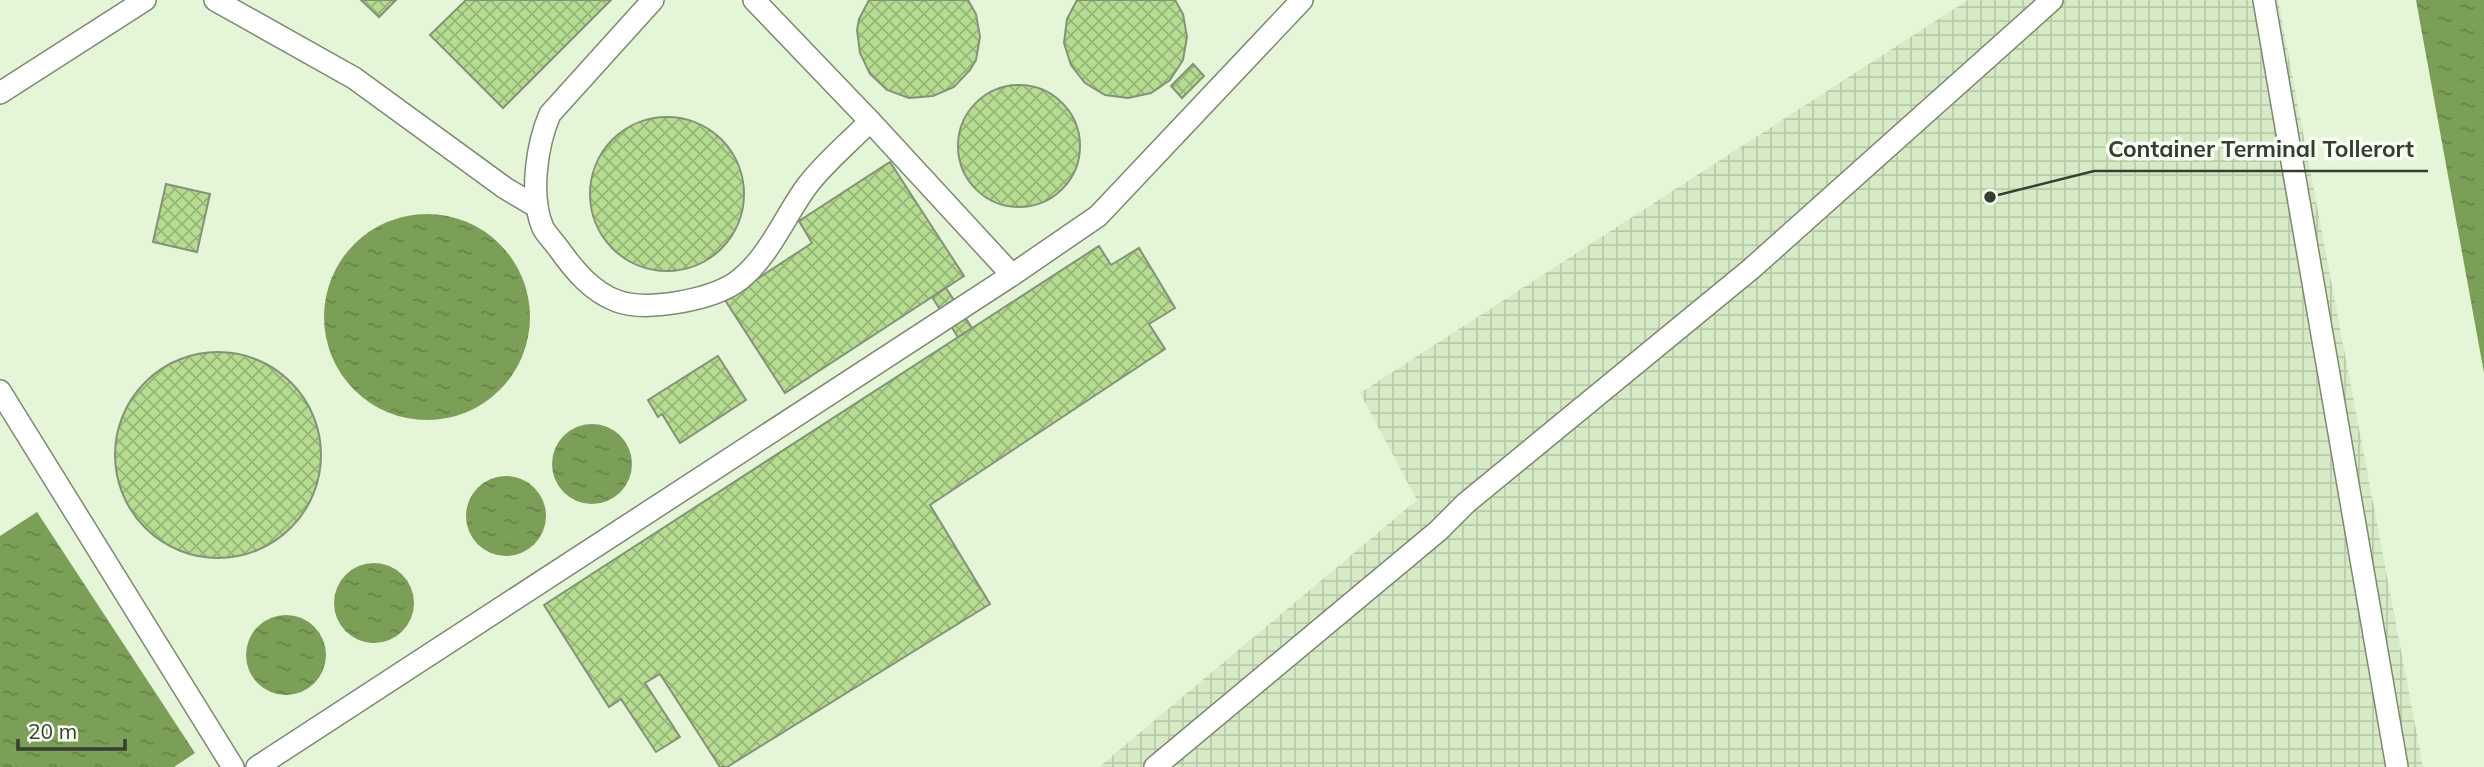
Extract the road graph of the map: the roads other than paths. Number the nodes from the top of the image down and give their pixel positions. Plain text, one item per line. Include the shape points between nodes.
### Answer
1 (145, 0) edge
2 (215, 0) edge
3 (653, 0) edge
4 (754, 0) edge
5 (1302, 0) edge
6 (2052, 0) edge
7 (2264, 0) edge
8 (0, 93) edge
9 (870, 121) junction
10 (537, 207) junction
11 (1012, 275) junction
12 (0, 391) edge
13 (233, 767) edge
14 (257, 767) edge
15 (1155, 767) edge
16 (2398, 767) edge

1 - 8 lane
2 - 10 lane via 354,78
3 - 10 lane via 550,114 541,136
4 - 9 lane
5 - 11 lane via 1098,216
6 - 15 lane via 1751,269
7 - 16 lane
9 - 10 lane via 808,184 758,261 735,283 696,300 618,302 593,288 544,229
9 - 11 lane
11 - 14 lane
12 - 13 lane

